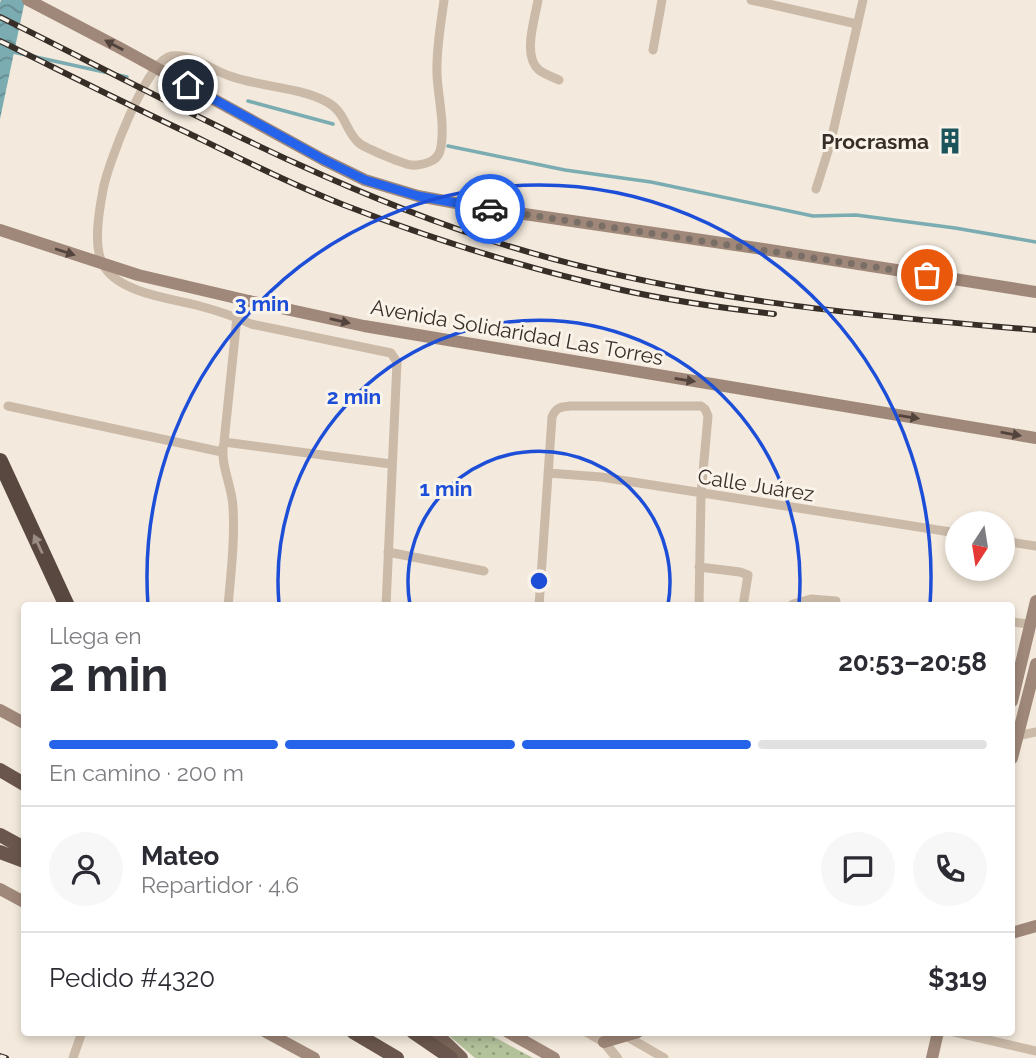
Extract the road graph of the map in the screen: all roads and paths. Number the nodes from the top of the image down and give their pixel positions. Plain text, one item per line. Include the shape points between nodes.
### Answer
1 (28, 0) edge
2 (444, 0) edge
3 (538, 0) edge
4 (662, 0) edge
5 (751, 0) edge
6 (863, 0) edge
7 (857, 24) junction
8 (653, 50) dead end
9 (559, 80) dead end
10 (816, 190) dead end
11 (0, 230) edge
12 (1036, 292) edge
13 (237, 317) junction
14 (8, 406) dead end
15 (1036, 438) edge
16 (223, 447) junction
17 (0, 461) edge
18 (391, 464) junction
19 (548, 473) junction
20 (701, 494) junction
21 (945, 532) edge
22 (1015, 543) edge
23 (1036, 546) edge
24 (388, 552) junction
25 (699, 567) junction
26 (485, 571) dead end
27 (836, 601) dead end
28 (1036, 601) edge
29 (65, 602) edge
30 (228, 602) edge
31 (386, 602) edge
32 (538, 602) edge
33 (699, 602) edge
34 (744, 602) edge
35 (800, 602) edge
36 (1015, 622) edge
37 (1030, 624) junction
38 (1030, 648) edge
39 (1036, 664) edge
40 (1015, 686) edge
41 (0, 710) edge
42 (21, 721) edge
43 (1036, 732) edge
44 (1017, 737) junction
45 (1015, 745) edge
46 (0, 770) edge
47 (21, 782) edge
48 (0, 835) edge
49 (21, 846) edge
50 (0, 852) edge
51 (21, 860) edge
52 (0, 889) edge
53 (21, 900) edge
54 (1036, 926) edge
55 (1015, 932) edge
56 (81, 1036) edge
57 (273, 1036) edge
58 (360, 1036) edge
59 (419, 1036) edge
60 (438, 1036) edge
61 (515, 1036) edge
62 (594, 1036) edge
63 (625, 1036) edge
64 (635, 1036) edge
65 (937, 1036) edge
66 (971, 1036) edge
67 (604, 1042) junction
68 (1036, 1051) edge
69 (74, 1058) edge
70 (314, 1058) edge
71 (397, 1058) edge
72 (452, 1058) edge
73 (461, 1058) edge
74 (554, 1058) edge
75 (617, 1058) edge
76 (664, 1058) edge
77 (933, 1058) edge

12 -> 1 main road, bridge via 418,196 365,180 324,160
2 - 13 street via 437,72 441,148 432,161 412,166 359,143 338,109 316,97 232,77 180,57 168,56 153,71 127,121 103,187 97,242 101,259 105,268 127,285
3 - 9 street via 530,60
4 - 8 street
5 - 7 street
6 - 7 street
7 - 10 street
11 -> 15 main road, Avenida Solidaridad Las Torres, bridge via 138,275 364,326
13 - 16 street
13 - 18 street via 251,324 391,353 397,362
14 - 16 street
16 - 18 street
16 - 30 street via 233,505
29 -> 17 highway
18 - 24 street
19 - 20 street, Calle Juárez
19 - 20 street via 552,416 559,407 701,406 708,416
19 - 32 street
20 - 21 street, Calle Juárez
20 - 25 street
22 - 23 street
24 - 26 street
24 - 31 street
25 - 33 street
25 - 34 street via 748,575
27 - 35 street
28 - 37 main road
36 - 37 street
37 - 38 main road
38 - 40 main road
39 - 44 main road
41 - 42 main road
43 - 44 street
44 - 45 main road
46 - 47 highway
48 - 49 highway
50 - 51 highway
52 - 53 main road
54 - 55 main road
56 - 69 street
57 - 70 main road
58 - 71 highway
59 - 72 highway
60 - 73 main road
61 - 74 main road
62 - 67 street
63 - 67 main road
64 - 76 street
65 - 77 main road
66 - 68 street
67 - 75 street

